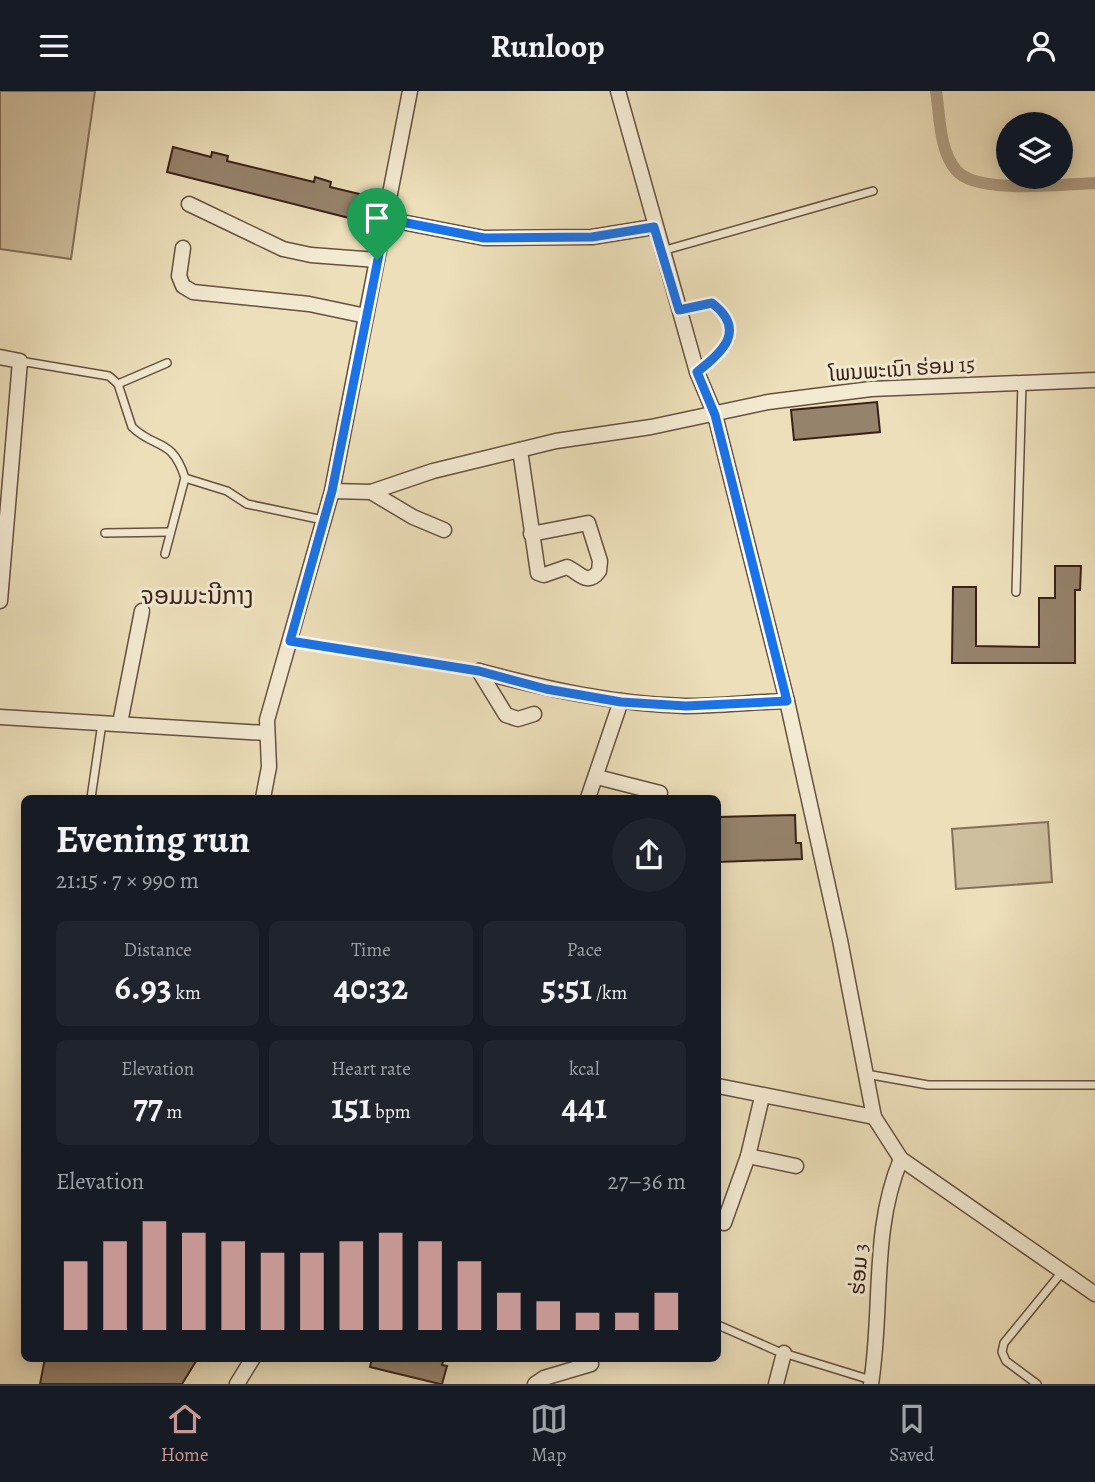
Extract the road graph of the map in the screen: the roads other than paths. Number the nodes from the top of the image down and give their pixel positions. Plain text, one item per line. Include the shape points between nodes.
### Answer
1 (410, 91) edge
2 (618, 91) edge
3 (873, 191) dead end
4 (189, 204) dead end
5 (386, 219) junction
6 (654, 227) junction
7 (183, 248) dead end
8 (661, 251) junction
9 (377, 260) junction
10 (679, 310) junction
11 (366, 316) junction
12 (0, 357) edge
13 (20, 361) junction
14 (167, 363) dead end
15 (697, 372) junction
16 (1095, 380) edge
17 (1021, 382) junction
18 (118, 384) junction
19 (715, 415) junction
20 (520, 450) junction
21 (185, 478) junction
22 (332, 491) junction
23 (371, 492) junction
24 (324, 521) junction
25 (444, 530) dead end
26 (170, 532) junction
27 (3, 533) edge
28 (105, 533) dead end
29 (531, 534) junction
30 (165, 554) dead end
31 (1016, 592) dead end
32 (0, 601) edge
33 (142, 611) dead end
34 (290, 641) junction
35 (479, 671) junction
36 (787, 701) junction
37 (621, 702) junction
38 (534, 714) dead end
39 (0, 717) edge
40 (103, 722) junction
41 (120, 723) junction
42 (266, 733) junction
43 (597, 777) junction
44 (660, 793) dead end
45 (91, 795) edge
46 (264, 795) edge
47 (589, 795) edge
48 (865, 1074) junction
49 (1095, 1085) edge
50 (721, 1087) edge
51 (762, 1097) junction
52 (874, 1118) junction
53 (748, 1156) junction
54 (901, 1159) junction
55 (796, 1165) dead end
56 (724, 1223) dead end
57 (1062, 1272) junction
58 (1095, 1294) edge
59 (721, 1326) edge
60 (784, 1353) junction
61 (251, 1362) edge
62 (591, 1364) dead end
63 (872, 1382) edge
64 (237, 1384) edge
65 (536, 1384) edge
66 (776, 1384) edge
67 (1037, 1384) edge

1 - 5 street
2 - 6 street
3 - 8 lane
4 - 9 street via 283,249
5 - 6 street via 484,238 592,237
5 - 9 street
6 - 8 street
7 - 11 street via 179,276 183,286 193,292 309,304
8 - 10 street
9 - 11 street
10 - 15 street
10 - 15 lane via 712,303 722,311 729,327 730,339 719,355
11 - 22 street
12 - 13 street
13 - 18 lane via 100,372
13 - 27 street
14 - 18 lane
15 - 19 street
16 - 17 street, ໂພນພະເນົາ ຮ່ອມ 15
17 - 19 street, ໂພນພະເນົາ ຮ່ອມ 15 via 871,389 768,402
17 - 31 lane
18 - 21 lane via 132,427 166,445
19 - 20 street, ໂພນພະເນົາ ຮ່ອມ 15
19 - 36 street
20 - 23 street, ໂພນພະເນົາ ຮ່ອມ 15
20 - 29 street
21 - 24 lane via 227,491 254,506
21 - 26 lane
22 - 23 street
22 - 24 street
23 - 25 street
24 - 34 street
26 - 28 lane
26 - 30 lane
27 - 32 street
29 - 29 street via 541,575 567,567 581,578 592,578 599,571 587,523
33 - 41 street
34 - 35 lane
34 - 42 street
35 - 37 street
35 - 38 street via 506,715 518,719
36 - 37 street via 686,706
36 - 48 street via 841,940
37 - 43 street
39 - 40 street
40 - 41 street
40 - 45 lane
41 - 42 street
42 - 46 street via 269,767
43 - 44 street
43 - 47 street
48 - 49 lane via 928,1085
48 - 52 street
50 - 51 street
51 - 52 street
51 - 53 street
52 - 54 street
53 - 55 street
53 - 56 street
54 - 57 street
54 - 63 street, ຮ່ອມ 3 via 882,1234
57 - 58 street
57 - 67 lane via 1004,1343 1006,1361
59 - 60 lane
60 - 63 lane
60 - 66 street
61 - 64 street
62 - 65 street

